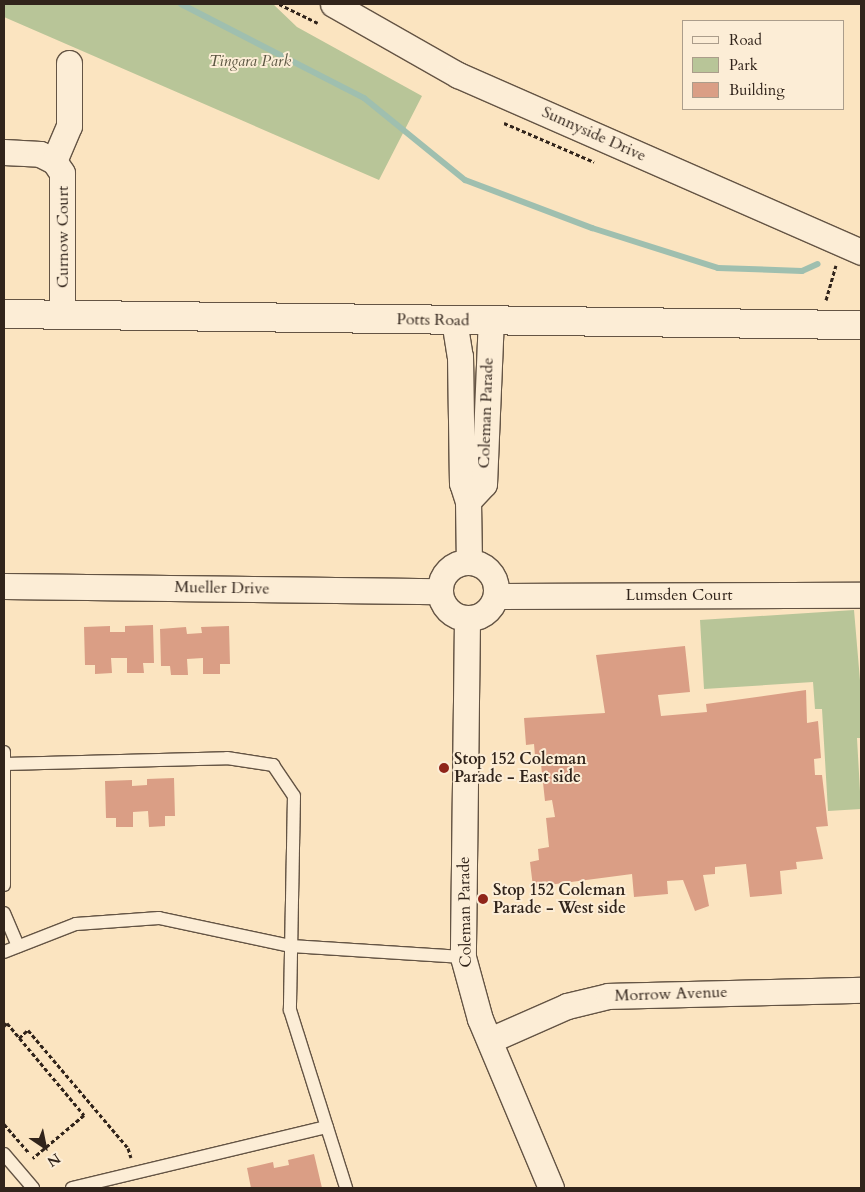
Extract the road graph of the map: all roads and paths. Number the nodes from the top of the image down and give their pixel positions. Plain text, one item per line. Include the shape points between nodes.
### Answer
1 (348, 8) edge
2 (70, 63) dead end
3 (4, 152) edge
4 (54, 161) junction
5 (861, 252) edge
6 (4, 314) edge
7 (62, 315) junction
8 (454, 320) junction
9 (491, 320) junction
10 (861, 325) edge
11 (468, 501) junction
12 (469, 562) junction
13 (4, 586) edge
14 (440, 591) junction
15 (861, 595) edge
16 (496, 596) junction
17 (466, 619) junction
18 (4, 758) edge
19 (4, 845) edge
20 (4, 885) edge
21 (4, 913) edge
22 (18, 946) junction
23 (290, 946) junction
24 (4, 952) edge
25 (463, 957) junction
26 (861, 990) edge
27 (4, 1026) edge
28 (19, 1038) junction
29 (490, 1040) junction
30 (4, 1124) edge
31 (327, 1127) junction
32 (4, 1154) edge
33 (134, 1171) junction
34 (34, 1188) edge
35 (72, 1188) edge
36 (346, 1188) edge
37 (551, 1188) edge

1 - 5 street, Sunnyside Drive via 458,75
2 - 4 street via 69,126
3 - 4 street via 40,154
4 - 7 street, Curnow Court via 65,189
6 - 7 street, Potts Road
7 - 8 street, Potts Road
8 - 9 street, Potts Road
8 - 11 street, Coleman Parade via 460,356 462,483
9 - 10 street, Potts Road
9 - 11 street, Coleman Parade via 484,484
11 - 12 street, Coleman Parade
12 - 14 street via 452,567
12 - 16 street via 492,574
13 - 14 street, Mueller Drive
14 - 17 street via 444,606
15 - 16 street, Lumsden Court
16 - 17 street via 484,614
17 - 25 street, Coleman Parade
18 - 19 lane
18 - 23 lane via 227,758 273,765 294,796
19 - 20 lane
21 - 22 lane
22 - 23 lane via 76,924 159,918
22 - 24 lane
23 - 25 lane
23 - 31 lane via 290,1010
25 - 29 street, Coleman Parade via 469,990
26 - 29 street, Morrow Avenue via 608,996 567,1006
27 - 28 path via 7,1023
28 - 30 path via 84,1114 33,1158
28 - 33 path via 28,1030 128,1148
29 - 37 street, Coleman Parade
31 - 33 lane
31 - 36 lane
32 - 34 lane
33 - 35 lane

